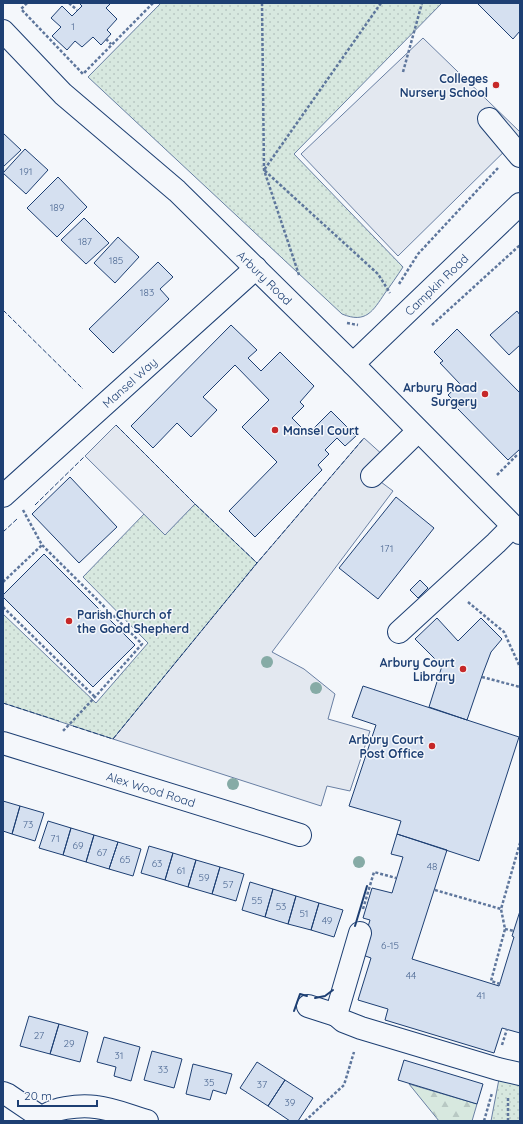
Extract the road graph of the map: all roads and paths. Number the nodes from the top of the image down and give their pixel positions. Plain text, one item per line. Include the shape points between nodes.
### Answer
1 (27, 3) edge
2 (69, 3) edge
3 (153, 3) edge
4 (262, 3) edge
5 (381, 3) edge
6 (422, 3) edge
7 (77, 10) dead end
8 (3, 31) edge
9 (106, 39) dead end
10 (111, 44) junction
11 (403, 72) dead end
12 (489, 118) dead end
13 (517, 153) edge
14 (264, 170) junction
15 (520, 204) edge
16 (256, 268) junction
17 (301, 281) dead end
18 (353, 364) junction
19 (418, 431) junction
20 (517, 455) dead end
21 (372, 476) dead end
22 (496, 476) dead end
23 (7, 492) edge
24 (517, 529) edge
25 (42, 546) junction
26 (3, 582) edge
27 (449, 586) junction
28 (3, 607) edge
29 (399, 632) dead end
30 (520, 667) edge
31 (482, 677) dead end
32 (520, 687) edge
33 (95, 697) junction
34 (62, 731) dead end
35 (3, 742) edge
36 (300, 835) dead end
37 (520, 843) edge
38 (396, 878) dead end
39 (435, 890) dead end
40 (500, 909) junction
41 (505, 929) junction
42 (514, 931) dead end
43 (360, 933) joint
44 (500, 984) dead end
45 (308, 1006) dead end
46 (336, 1015) junction
47 (361, 1028) junction
48 (498, 1069) junction
49 (520, 1074) edge
50 (3, 1093) edge
51 (42, 1119) edge
52 (147, 1121) edge
53 (306, 1121) edge
54 (484, 1121) edge

1 - 10 path via 21,9 83,74
2 - 7 path
3 - 10 path
4 - 14 path
5 - 14 path
6 - 11 path
8 - 16 street, Arbury Road via 63,94 177,191
9 - 10 path
12 - 13 street
13 - 14 path via 418,254 392,296 378,274
14 - 17 path
15 - 18 street, Campkin Road
16 - 18 street, Arbury Road
16 - 23 street, Mansel Way
18 - 19 street, Arbury Road
19 - 21 street
19 - 24 street, Arbury Road
20 - 22 path
23 - 25 path
24 - 27 street via 496,543
25 - 26 path
25 - 33 path via 142,644
27 - 29 street
27 - 30 path via 504,632
28 - 33 path
31 - 32 path
33 - 34 path
35 - 36 street, Alex Wood Road
37 - 40 path
38 - 43 path via 374,872 359,922
39 - 40 path
40 - 41 path
41 - 42 path
41 - 44 path via 491,981
43 - 46 street
45 - 46 street
46 - 47 street via 343,1021
47 - 48 street
47 - 53 path via 344,1085
48 - 49 street
48 - 54 path
50 - 51 street
51 - 52 street via 55,1110 75,1106 96,1107

